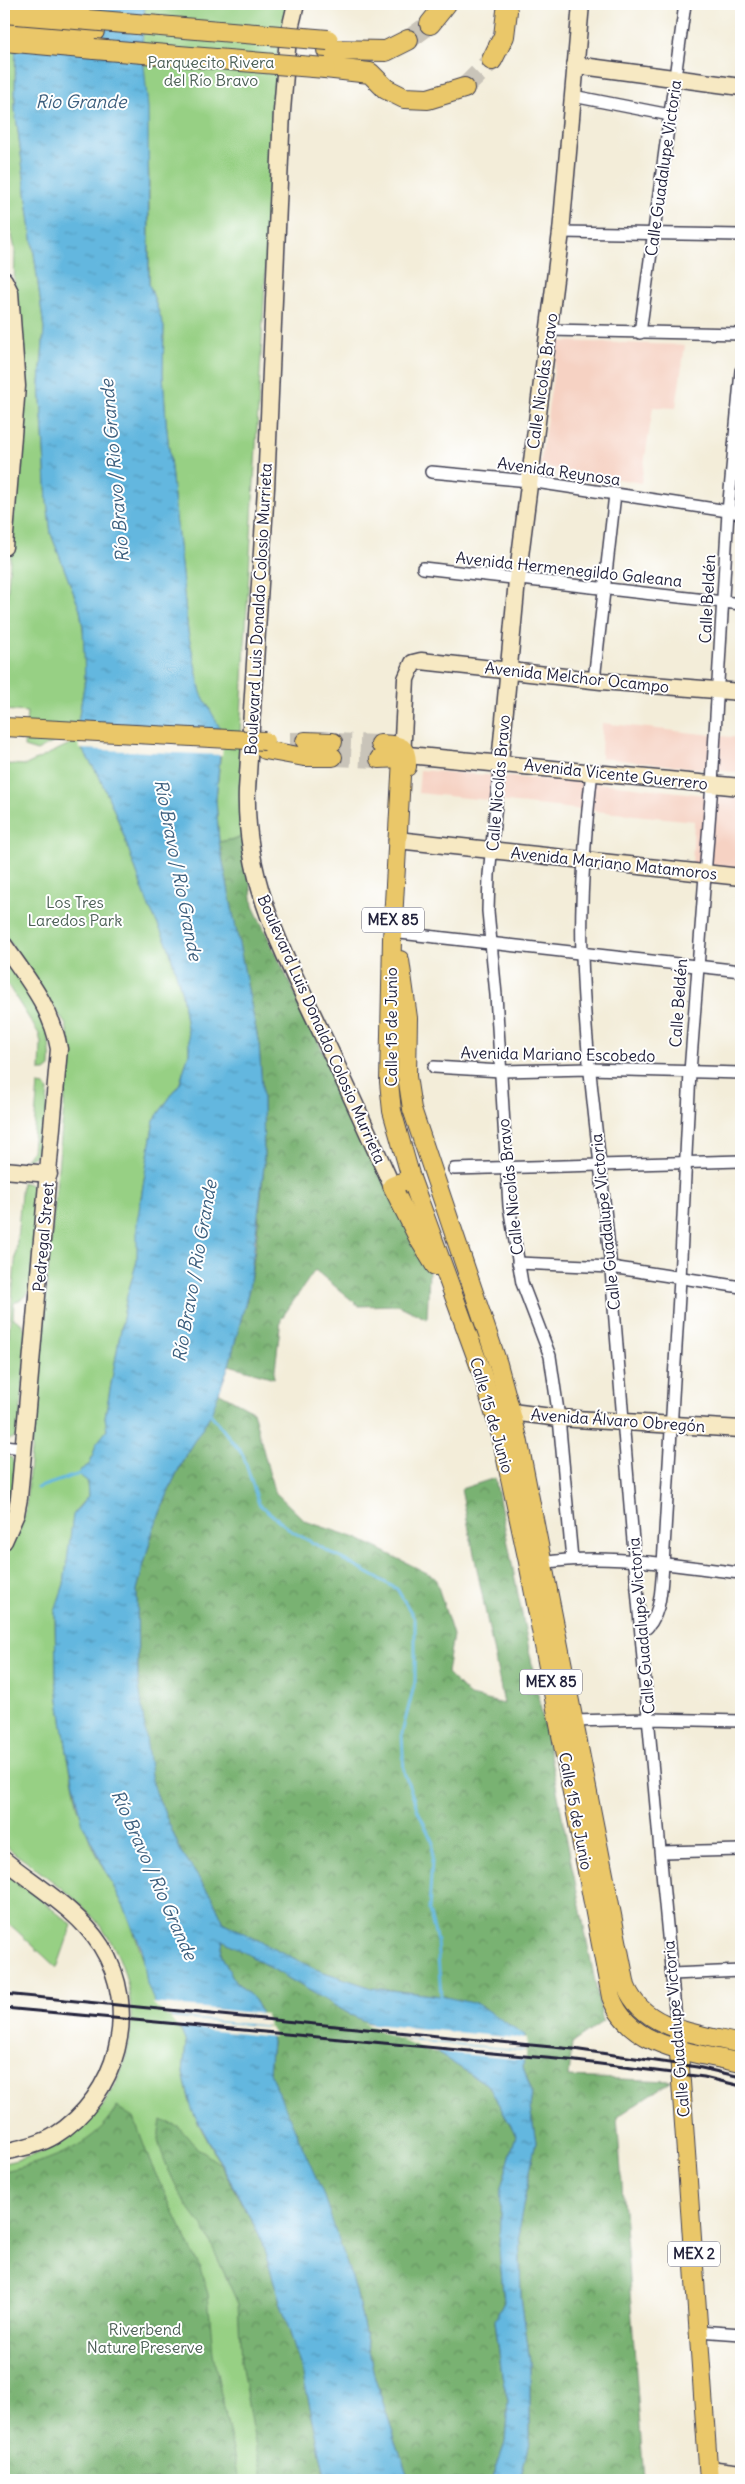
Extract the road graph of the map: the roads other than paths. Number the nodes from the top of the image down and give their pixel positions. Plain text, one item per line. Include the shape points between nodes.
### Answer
1 (296, 4) edge
2 (446, 4) edge
3 (581, 4) edge
4 (684, 4) edge
5 (507, 11) dead end
6 (4, 13) edge
7 (426, 14) tunnel mouth
8 (4, 23) edge
9 (405, 37) tunnel mouth
10 (4, 41) edge
11 (327, 53) junction
12 (492, 60) tunnel mouth
13 (575, 65) junction
14 (676, 79) junction
15 (741, 87) edge
16 (464, 88) tunnel mouth
17 (573, 96) junction
18 (670, 114) junction
19 (561, 232) junction
20 (655, 232) junction
21 (741, 236) edge
22 (4, 280) edge
23 (4, 305) edge
24 (549, 330) junction
25 (640, 333) junction
26 (741, 334) edge
27 (741, 371) edge
28 (738, 445) edge
29 (4, 466) edge
30 (431, 472) dead end
31 (529, 481) junction
32 (615, 494) junction
33 (728, 512) junction
34 (741, 513) edge
35 (4, 548) edge
36 (423, 568) dead end
37 (516, 580) junction
38 (605, 589) junction
39 (723, 602) junction
40 (741, 604) edge
41 (413, 663) joint
42 (508, 670) junction
43 (594, 680) junction
44 (718, 690) junction
45 (741, 692) edge
46 (4, 727) edge
47 (4, 737) edge
48 (265, 745) junction
49 (380, 752) tunnel mouth
50 (404, 754) junction
51 (500, 763) junction
52 (592, 771) junction
53 (712, 784) junction
54 (741, 786) edge
55 (400, 840) junction
56 (491, 849) junction
57 (583, 858) junction
58 (706, 873) junction
59 (741, 877) edge
60 (396, 936) junction
61 (490, 942) junction
62 (4, 945) edge
63 (582, 954) junction
64 (697, 966) junction
65 (741, 970) edge
66 (434, 1067) dead end
67 (589, 1069) junction
68 (501, 1071) junction
69 (690, 1072) junction
70 (741, 1073) edge
71 (741, 1161) edge
72 (685, 1162) junction
73 (600, 1165) junction
74 (506, 1166) junction
75 (454, 1169) dead end
76 (4, 1170) edge
77 (49, 1174) junction
78 (411, 1178) junction
79 (392, 1186) junction
80 (518, 1263) junction
81 (611, 1267) junction
82 (680, 1279) junction
83 (449, 1285) junction
84 (741, 1287) edge
85 (487, 1333) junction
86 (504, 1413) junction
87 (559, 1418) junction
88 (622, 1420) junction
89 (671, 1424) junction
90 (741, 1429) edge
91 (4, 1446) edge
92 (23, 1448) junction
93 (4, 1541) edge
94 (572, 1559) junction
95 (635, 1562) junction
96 (542, 1563) junction
97 (664, 1565) junction
98 (741, 1573) edge
99 (642, 1632) junction
100 (650, 1719) junction
101 (572, 1721) junction
102 (741, 1721) edge
103 (583, 1811) junction
104 (741, 1850) edge
105 (662, 1852) junction
106 (4, 1860) edge
107 (741, 1971) edge
108 (672, 1974) junction
109 (677, 2029) junction
110 (741, 2044) edge
111 (679, 2049) junction
112 (741, 2063) edge
113 (4, 2152) edge
114 (699, 2332) junction
115 (741, 2334) edge
116 (741, 2473) edge
117 (709, 2474) edge

1 - 79 main road, Boulevard Luis Donaldo Colosio Murrieta via 288,37 282,111 247,824 252,862 267,913
2 - 7 highway
3 - 13 main road, Calle Nicolás Bravo
4 - 14 street, Calle Guadalupe Victoria
5 - 12 highway via 504,36
6 - 11 highway, bridge
8 - 11 highway
9 - 11 highway via 386,51
10 - 11 highway, bridge
11 - 16 highway via 370,73 386,89 404,98 428,99
13 - 14 main road
13 - 17 main road, Calle Nicolás Bravo
14 - 15 main road
14 - 18 street, Calle Guadalupe Victoria
17 - 18 street
17 - 19 main road, Calle Nicolás Bravo
18 - 20 street, Calle Guadalupe Victoria
19 - 20 street
19 - 24 main road, Calle Nicolás Bravo
20 - 21 street
20 - 25 street, Calle Guadalupe Victoria
22 - 35 main road via 10,292 17,386
23 - 29 main road via 10,399
24 - 25 street
24 - 31 main road, Calle Nicolás Bravo
25 - 26 street
27 - 28 street, Calle Beldén
28 - 33 street, Calle Beldén
30 - 31 street, Avenida Reynosa
31 - 32 street, Avenida Reynosa
31 - 37 main road, Calle Nicolás Bravo
32 - 33 street, Avenida Reynosa
32 - 38 street
33 - 34 street, Avenida Reynosa
33 - 39 street, Calle Beldén
36 - 37 street, Avenida Hermenegildo Galeana
37 - 38 street, Avenida Hermenegildo Galeana
37 - 42 main road, Calle Nicolás Bravo
38 - 39 street, Avenida Hermenegildo Galeana
38 - 43 street
39 - 40 street, Avenida Hermenegildo Galeana
39 - 44 street, Calle Beldén
41 - 42 main road, Avenida Melchor Ocampo via 420,661
41 - 50 main road, Calle 15 de Junio via 406,679
42 - 43 main road, Avenida Melchor Ocampo
42 - 51 main road, Calle Nicolás Bravo
43 - 44 main road, Avenida Melchor Ocampo
44 - 45 main road, Avenida Melchor Ocampo
44 - 53 street, Calle Beldén
46 - 48 main road, bridge
47 - 48 main road
48 - 48 main road via 298,741 333,750 304,757
49 - 50 main road
50 - 51 main road, Avenida Vicente Guerrero
50 - 55 main road, Calle 15 de Junio / MEX 85
51 - 52 main road, Avenida Vicente Guerrero
51 - 56 street, Calle Nicolás Bravo
52 - 53 main road, Avenida Vicente Guerrero
52 - 57 street, Calle Guadalupe Victoria
53 - 54 main road, Avenida Vicente Guerrero
53 - 58 street, Calle Beldén
55 - 56 main road, Avenida Mariano Matamoros
55 - 60 main road, Calle 15 de Junio / MEX 85
56 - 57 main road, Avenida Mariano Matamoros
56 - 61 street, Calle Nicolás Bravo
57 - 58 main road, Avenida Mariano Matamoros
57 - 63 street, Calle Guadalupe Victoria
58 - 59 main road, Avenida Mariano Matamoros
58 - 64 street, Calle Beldén
60 - 61 street
60 - 78 main road, Calle 15 de Junio / MEX 85 via 389,1082 396,1126
60 - 85 main road, Calle 15 de Junio / MEX 85 via 408,1018 407,1076 412,1109
61 - 63 street
61 - 68 street, Calle Nicolás Bravo
62 - 77 main road, Pedregal Street via 41,998 57,1035 59,1049
63 - 64 street
63 - 67 street, Calle Guadalupe Victoria
64 - 65 street
64 - 69 street, Calle Beldén
66 - 68 street, Avenida Mariano Escobedo
67 - 68 street, Avenida Mariano Escobedo
67 - 69 street, Avenida Mariano Escobedo
67 - 73 street, Calle Guadalupe Victoria
68 - 74 street, Calle Nicolás Bravo
69 - 70 street, Avenida Mariano Escobedo
69 - 72 street, Calle Beldén
71 - 72 street
72 - 73 street
72 - 82 street, Calle Beldén
73 - 74 street
73 - 81 street, Calle Guadalupe Victoria
74 - 75 street
74 - 80 street, Calle Nicolás Bravo
76 - 77 main road
77 - 92 main road, Pedregal Street
78 - 79 main road
78 - 83 main road, Calle 15 de Junio / MEX 85
79 - 83 main road via 418,1238
80 - 81 street
80 - 87 street, Calle Nicolás Bravo via 529,1306 550,1356
81 - 82 street
81 - 88 street, Calle Guadalupe Victoria
82 - 84 street
82 - 89 street, Calle Beldén
83 - 85 main road
83 - 86 main road, Calle 15 de Junio / MEX 85
85 - 86 main road, Calle 15 de Junio / MEX 85
86 - 87 main road, Avenida Álvaro Obregón
86 - 96 main road, Calle 15 de Junio / MEX 85
86 - 103 main road, Calle 15 de Junio / MEX 85 via 528,1562
87 - 88 main road, Avenida Álvaro Obregón
87 - 94 street, Calle Nicolás Bravo
88 - 89 main road, Avenida Álvaro Obregón
88 - 95 street, Calle Guadalupe Victoria
89 - 90 main road, Avenida Álvaro Obregón
89 - 97 street, Calle Beldén
91 - 92 street
92 - 93 main road, Pedregal Street via 16,1514
94 - 95 street
94 - 96 street
95 - 97 street
95 - 99 street, Calle Guadalupe Victoria
96 - 101 main road, Calle 15 de Junio / MEX 85
97 - 98 street
97 - 99 street, Calle Beldén via 657,1610 651,1626
99 - 100 street, Calle Guadalupe Victoria
100 - 101 street
100 - 102 street
100 - 105 street, Calle Guadalupe Victoria
101 - 103 main road, Calle 15 de Junio / MEX 85
103 - 109 main road, Calle 15 de Junio / MEX 85 via 628,1992 643,2011
103 - 111 main road, Calle 15 de Junio / MEX 85 via 607,1980 615,2008 634,2031
104 - 105 street
105 - 108 street, Calle Guadalupe Victoria
106 - 113 main road via 65,1908 100,1944 118,1983 121,2015 116,2053 109,2074 93,2100 54,2136 31,2146
107 - 108 street
108 - 109 street, Calle Guadalupe Victoria
109 - 110 main road, MEX 85
109 - 111 main road, Calle Guadalupe Victoria / MEX 2
110 - 112 street
111 - 112 main road, MEX 85
111 - 114 main road, Calle Guadalupe Victoria / MEX 2
114 - 115 street
114 - 117 main road, Calle Guadalupe Victoria / MEX 2
116 - 117 main road

